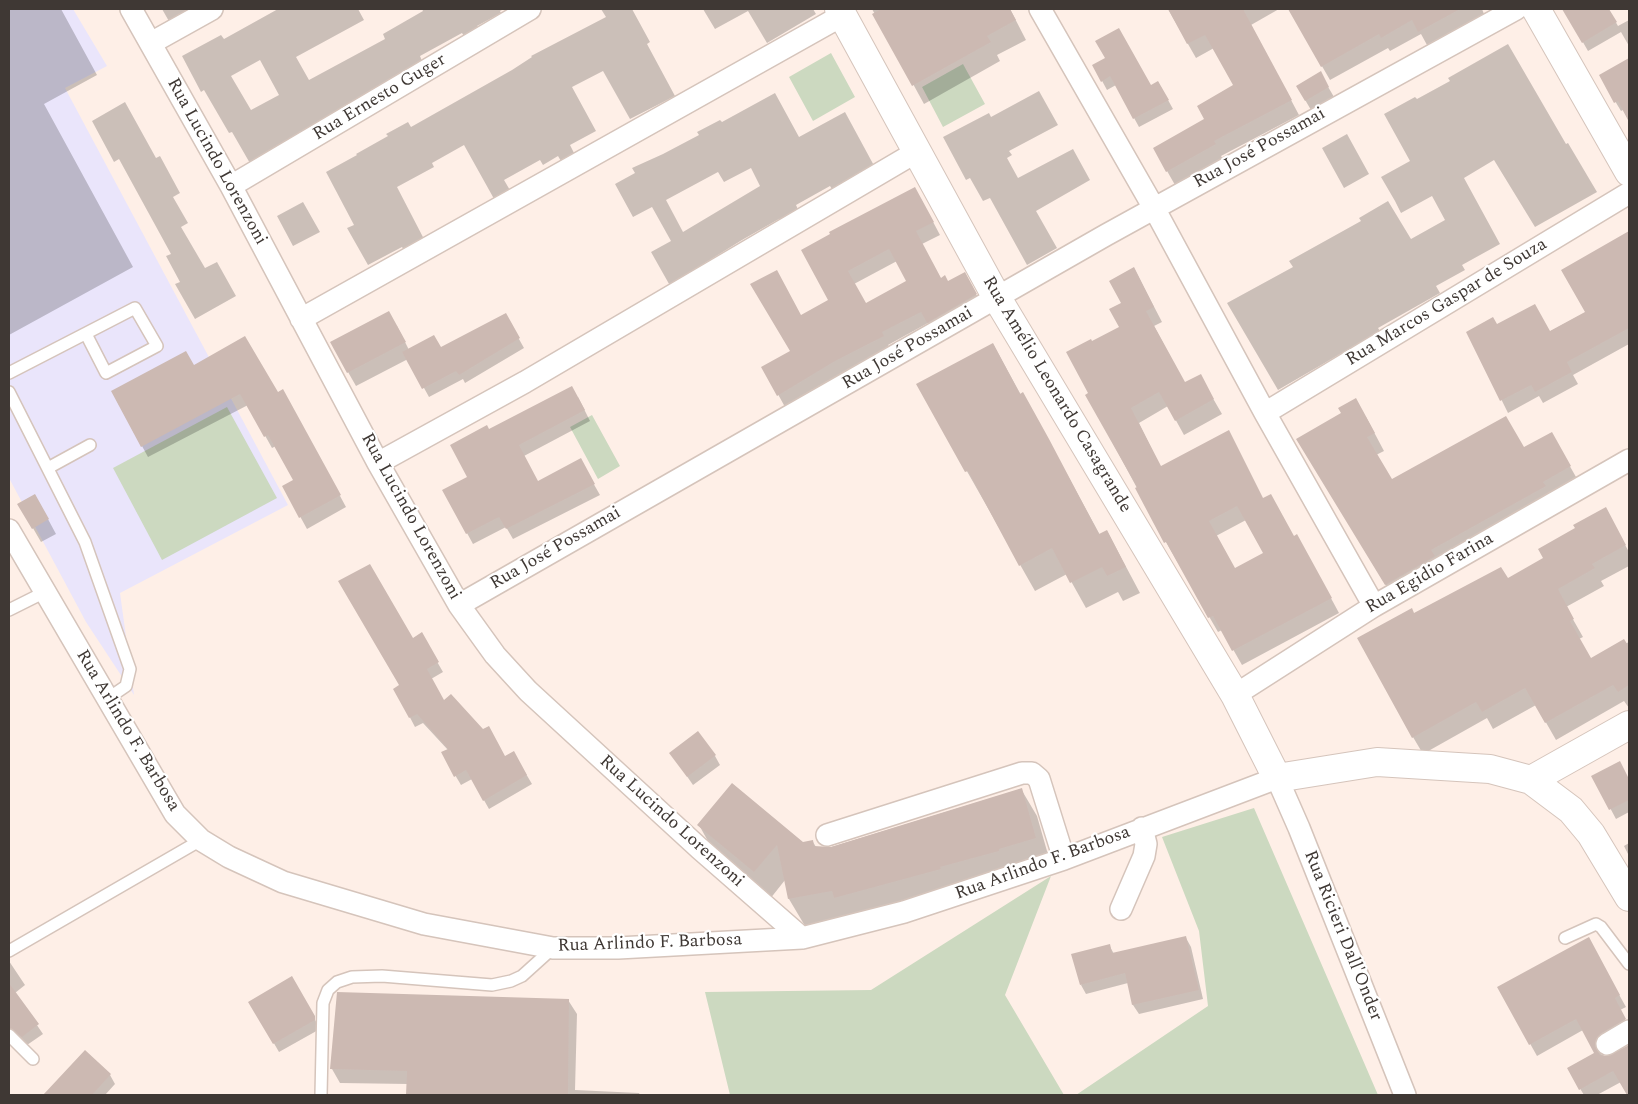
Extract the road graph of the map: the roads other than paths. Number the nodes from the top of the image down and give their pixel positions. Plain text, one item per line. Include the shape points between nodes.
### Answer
1 (131, 9) edge
2 (212, 9) edge
3 (530, 9) edge
4 (1040, 9) edge
5 (1516, 9) edge
6 (1536, 9) edge
7 (841, 12) edge
8 (151, 43) junction
9 (918, 151) junction
10 (1629, 172) edge
11 (231, 186) junction
12 (1629, 193) edge
13 (1154, 208) junction
14 (997, 298) junction
15 (301, 319) junction
16 (86, 334) junction
17 (9, 373) edge
18 (9, 392) edge
19 (1265, 413) junction
20 (90, 445) dead end
21 (1629, 460) edge
22 (378, 463) junction
23 (48, 468) junction
24 (9, 530) edge
25 (45, 592) junction
26 (459, 605) junction
27 (1374, 606) junction
28 (9, 610) edge
29 (1235, 695) junction
30 (106, 699) junction
31 (1629, 725) edge
32 (1276, 778) junction
33 (1531, 780) junction
34 (1142, 828) junction
35 (827, 835) dead end
36 (201, 840) junction
37 (1064, 858) junction
38 (1629, 897) edge
39 (1120, 909) dead end
40 (802, 938) junction
41 (1565, 938) dead end
42 (553, 948) junction
43 (9, 951) edge
44 (1629, 964) edge
45 (1629, 1032) edge
46 (9, 1035) edge
47 (1607, 1044) dead end
48 (33, 1059) dead end
49 (321, 1095) edge
50 (1404, 1095) edge

1 - 8 street, Rua Lucindo Lorenzoni
2 - 8 street
3 - 11 street, Rua Ernesto Guger
4 - 13 street
5 - 13 street, Rua José Possamai
6 - 10 street
7 - 9 street, Rua Amélio Leonardo Casagrande
7 - 15 street
8 - 11 street, Rua Lucindo Lorenzoni
9 - 14 street, Rua Amélio Leonardo Casagrande
9 - 22 street via 525,382
11 - 15 street, Rua Lucindo Lorenzoni
12 - 19 street, Rua Marcos Gaspar de Souza
13 - 14 street, Rua José Possamai
13 - 19 street
14 - 26 street, Rua José Possamai
14 - 29 street, Rua Amélio Leonardo Casagrande
15 - 22 street, Rua Lucindo Lorenzoni
16 - 16 lane via 135,308 157,346 106,373
16 - 17 lane
18 - 23 lane
19 - 27 street
20 - 23 lane
21 - 27 street, Rua Egidio Farina
22 - 26 street, Rua Lucindo Lorenzoni
23 - 30 lane via 85,542 130,669 126,686
24 - 25 street, Rua Arlindo F. Barbosa
25 - 28 lane
25 - 30 street, Rua Arlindo F. Barbosa
26 - 40 street, Rua Lucindo Lorenzoni via 495,655 528,691
27 - 29 street, Rua Egidio Farina
29 - 32 street, Rua Amélio Leonardo Casagrande
30 - 36 street, Rua Arlindo F. Barbosa via 175,814
31 - 33 street
32 - 33 street via 1377,762 1475,767
32 - 34 street, Rua Arlindo F. Barbosa
32 - 50 street, Rua Ricieri Dall'Onder via 1299,828
33 - 38 street via 1571,810 1591,834
34 - 37 street, Rua Arlindo F. Barbosa
34 - 39 street via 1146,844 1144,856
35 - 37 street via 1022,773 1032,773 1039,779
36 - 42 street, Rua Arlindo F. Barbosa via 229,858 283,882 424,924
36 - 43 lane
37 - 40 street, Rua Arlindo F. Barbosa via 904,912
40 - 42 street, Rua Arlindo F. Barbosa via 618,948
41 - 44 lane via 1596,924
42 - 49 lane via 522,976 492,985 382,976 352,977 338,982 328,990 323,1002
45 - 47 street
46 - 48 lane

